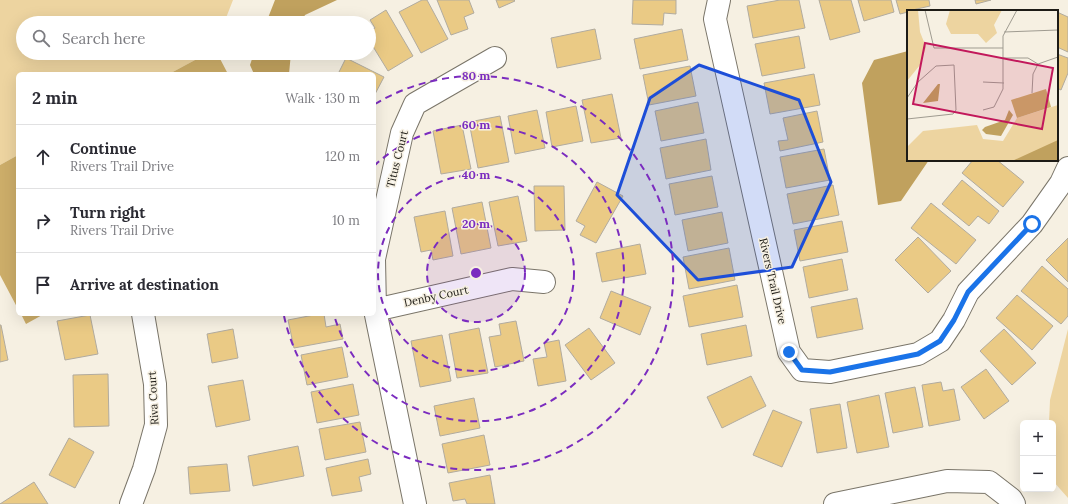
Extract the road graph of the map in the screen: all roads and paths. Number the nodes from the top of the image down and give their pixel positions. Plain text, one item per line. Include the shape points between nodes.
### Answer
1 (719, 0) edge
2 (495, 58) dead end
3 (1068, 168) edge
4 (376, 250) edge
5 (544, 282) dead end
6 (376, 310) edge
7 (376, 315) edge
8 (143, 316) edge
9 (1012, 501) edge
10 (131, 504) edge
11 (415, 504) edge
12 (835, 504) edge

1 - 3 street, Rivers Trail Drive via 715,20 789,352 802,370 830,372 918,354 940,341 968,292 1032,224 1061,183
2 - 4 street, Titus Court via 415,104 402,133
5 - 6 street, Denby Court via 512,279
7 - 11 street, Titus Court
8 - 10 street, Riva Court via 155,384 156,425
9 - 12 street via 989,482 947,481

